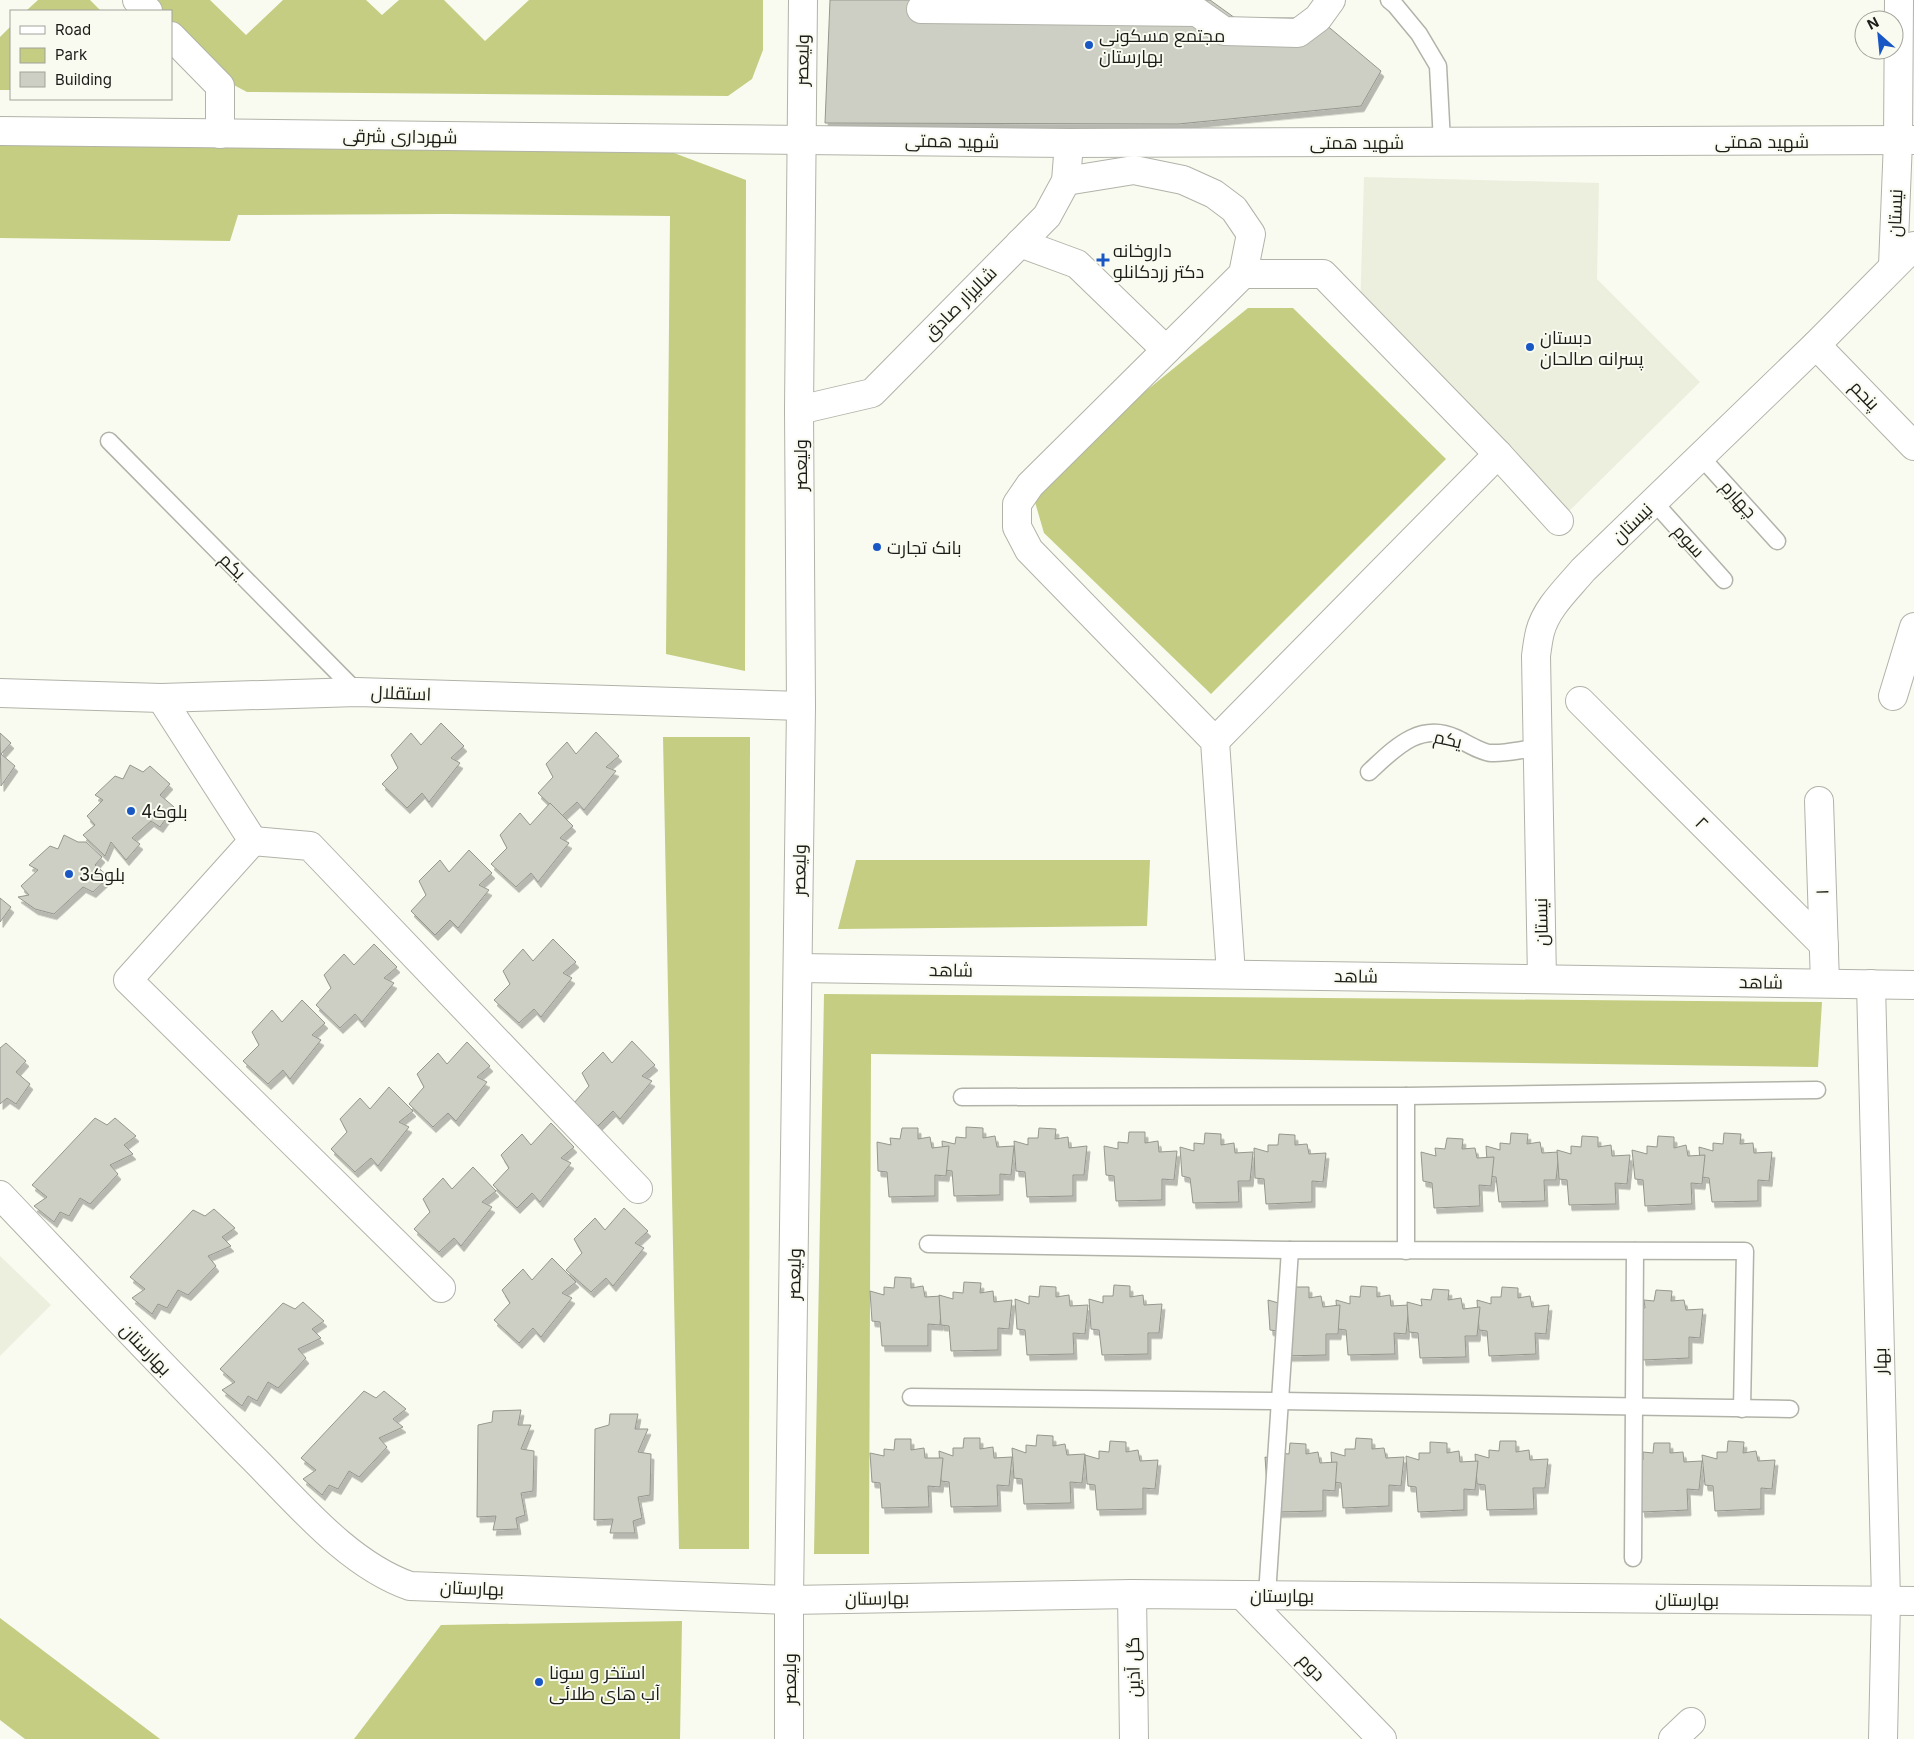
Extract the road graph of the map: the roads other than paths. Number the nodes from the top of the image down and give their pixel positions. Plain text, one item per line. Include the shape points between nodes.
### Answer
1 (137, 0) edge
2 (803, 0) edge
3 (1331, 0) edge
4 (1389, 0) edge
5 (1899, 0) edge
6 (922, 9) dead end
7 (147, 10) edge
8 (172, 37) edge
9 (0, 131) edge
10 (220, 134) junction
11 (800, 140) junction
12 (1906, 140) edge
13 (1442, 142) junction
14 (1069, 143) junction
15 (1066, 181) junction
16 (1020, 243) junction
17 (1914, 246) edge
18 (1893, 266) junction
19 (1243, 274) junction
20 (1816, 345) junction
21 (1166, 350) junction
22 (799, 410) junction
23 (109, 441) dead end
24 (1914, 446) edge
25 (1498, 454) junction
26 (1701, 457) junction
27 (1654, 502) junction
28 (1560, 520) dead end
29 (1777, 541) dead end
30 (1724, 580) dead end
31 (1914, 627) edge
32 (357, 692) junction
33 (0, 693) edge
34 (1893, 696) dead end
35 (161, 698) junction
36 (1580, 701) dead end
37 (801, 706) junction
38 (1215, 741) junction
39 (1538, 748) junction
40 (1369, 772) dead end
41 (1818, 801) dead end
42 (253, 841) junction
43 (1824, 945) junction
44 (799, 968) junction
45 (1231, 974) junction
46 (1542, 979) junction
47 (1825, 983) junction
48 (1870, 984) junction
49 (1914, 984) edge
50 (1817, 1090) dead end
51 (1406, 1096) junction
52 (962, 1097) dead end
53 (638, 1189) dead end
54 (0, 1195) edge
55 (928, 1244) dead end
56 (1290, 1250) junction
57 (1406, 1251) junction
58 (1635, 1251) junction
59 (441, 1288) dead end
60 (911, 1398) dead end
61 (1280, 1401) junction
62 (1633, 1407) junction
63 (1742, 1408) junction
64 (1790, 1409) dead end
65 (1633, 1558) dead end
66 (1132, 1594) junction
67 (1254, 1595) junction
68 (788, 1600) junction
69 (1886, 1600) junction
70 (1914, 1601) edge
71 (789, 1739) edge
72 (1134, 1739) edge
73 (1382, 1739) edge
74 (1883, 1739) edge

1 - 7 street
2 - 11 street, ولیعصر
3 - 6 street via 1318,18 1298,33 1224,31 1197,12
4 - 13 lane via 1419,34 1438,66
5 - 12 street, نيستان
8 - 10 street via 220,86
9 - 10 street, شهرداری شرقی
10 - 11 street, شهرداری شرقی
11 - 14 street, شهید همتی
11 - 22 street, ولیعصر
12 - 13 street, شهید همتی
12 - 18 street, نيستان
13 - 14 street, شهید همتی
14 - 15 street, شالیزار صادق
15 - 16 street, شالیزار صادق via 1047,216
15 - 19 street via 1134,170 1183,180 1214,194 1234,209 1251,234
16 - 21 street via 1077,264
16 - 22 street, شالیزار صادق via 872,393
17 - 18 street
18 - 20 street, نيستان
19 - 21 street
19 - 25 street via 1323,274
20 - 24 street, پنجم
20 - 26 street, نيستان
21 - 38 street via 1030,485 1017,504 1018,527 1029,550
22 - 37 street, ولیعصر
23 - 32 lane, یکم
25 - 28 street
25 - 38 street
26 - 27 street, نيستان
26 - 29 lane, چهارم
27 - 30 lane, سوم
27 - 39 street, نيستان via 1551,607 1540,631 1536,656
31 - 34 street
32 - 35 street, استقلال
32 - 37 street, استقلال
33 - 35 street, استقلال
35 - 42 street
36 - 43 street, ۲
37 - 44 street, ولیعصر
38 - 45 street
39 - 40 lane, یکم via 1490,754 1452,736 1434,733 1415,736 1401,743
39 - 46 street, نيستان
41 - 43 street, ۱
42 - 53 street via 310,846
42 - 59 street via 128,980
43 - 47 street, ۱
44 - 45 street, شاهد
44 - 68 street, ولیعصر
45 - 46 street, شاهد
46 - 47 street, شاهد
47 - 48 street, شاهد
48 - 49 street, شاهد
48 - 69 street, بهار
50 - 51 lane
51 - 52 lane
51 - 57 lane
54 - 68 street, بهارستان via 163,1367 328,1533 386,1576 410,1586
55 - 56 lane
56 - 57 lane
56 - 61 lane
57 - 58 lane
58 - 62 lane
58 - 63 lane via 1746,1251
60 - 61 lane
61 - 62 lane
61 - 67 lane
62 - 63 lane
62 - 65 lane
63 - 64 lane
66 - 67 street, بهارستان
66 - 68 street, بهارستان
66 - 72 street, گل آذین
67 - 69 street, بهارستان
67 - 73 street, دوم
68 - 71 street, ولیعصر
69 - 70 street, بهارستان
69 - 74 street, بهار

